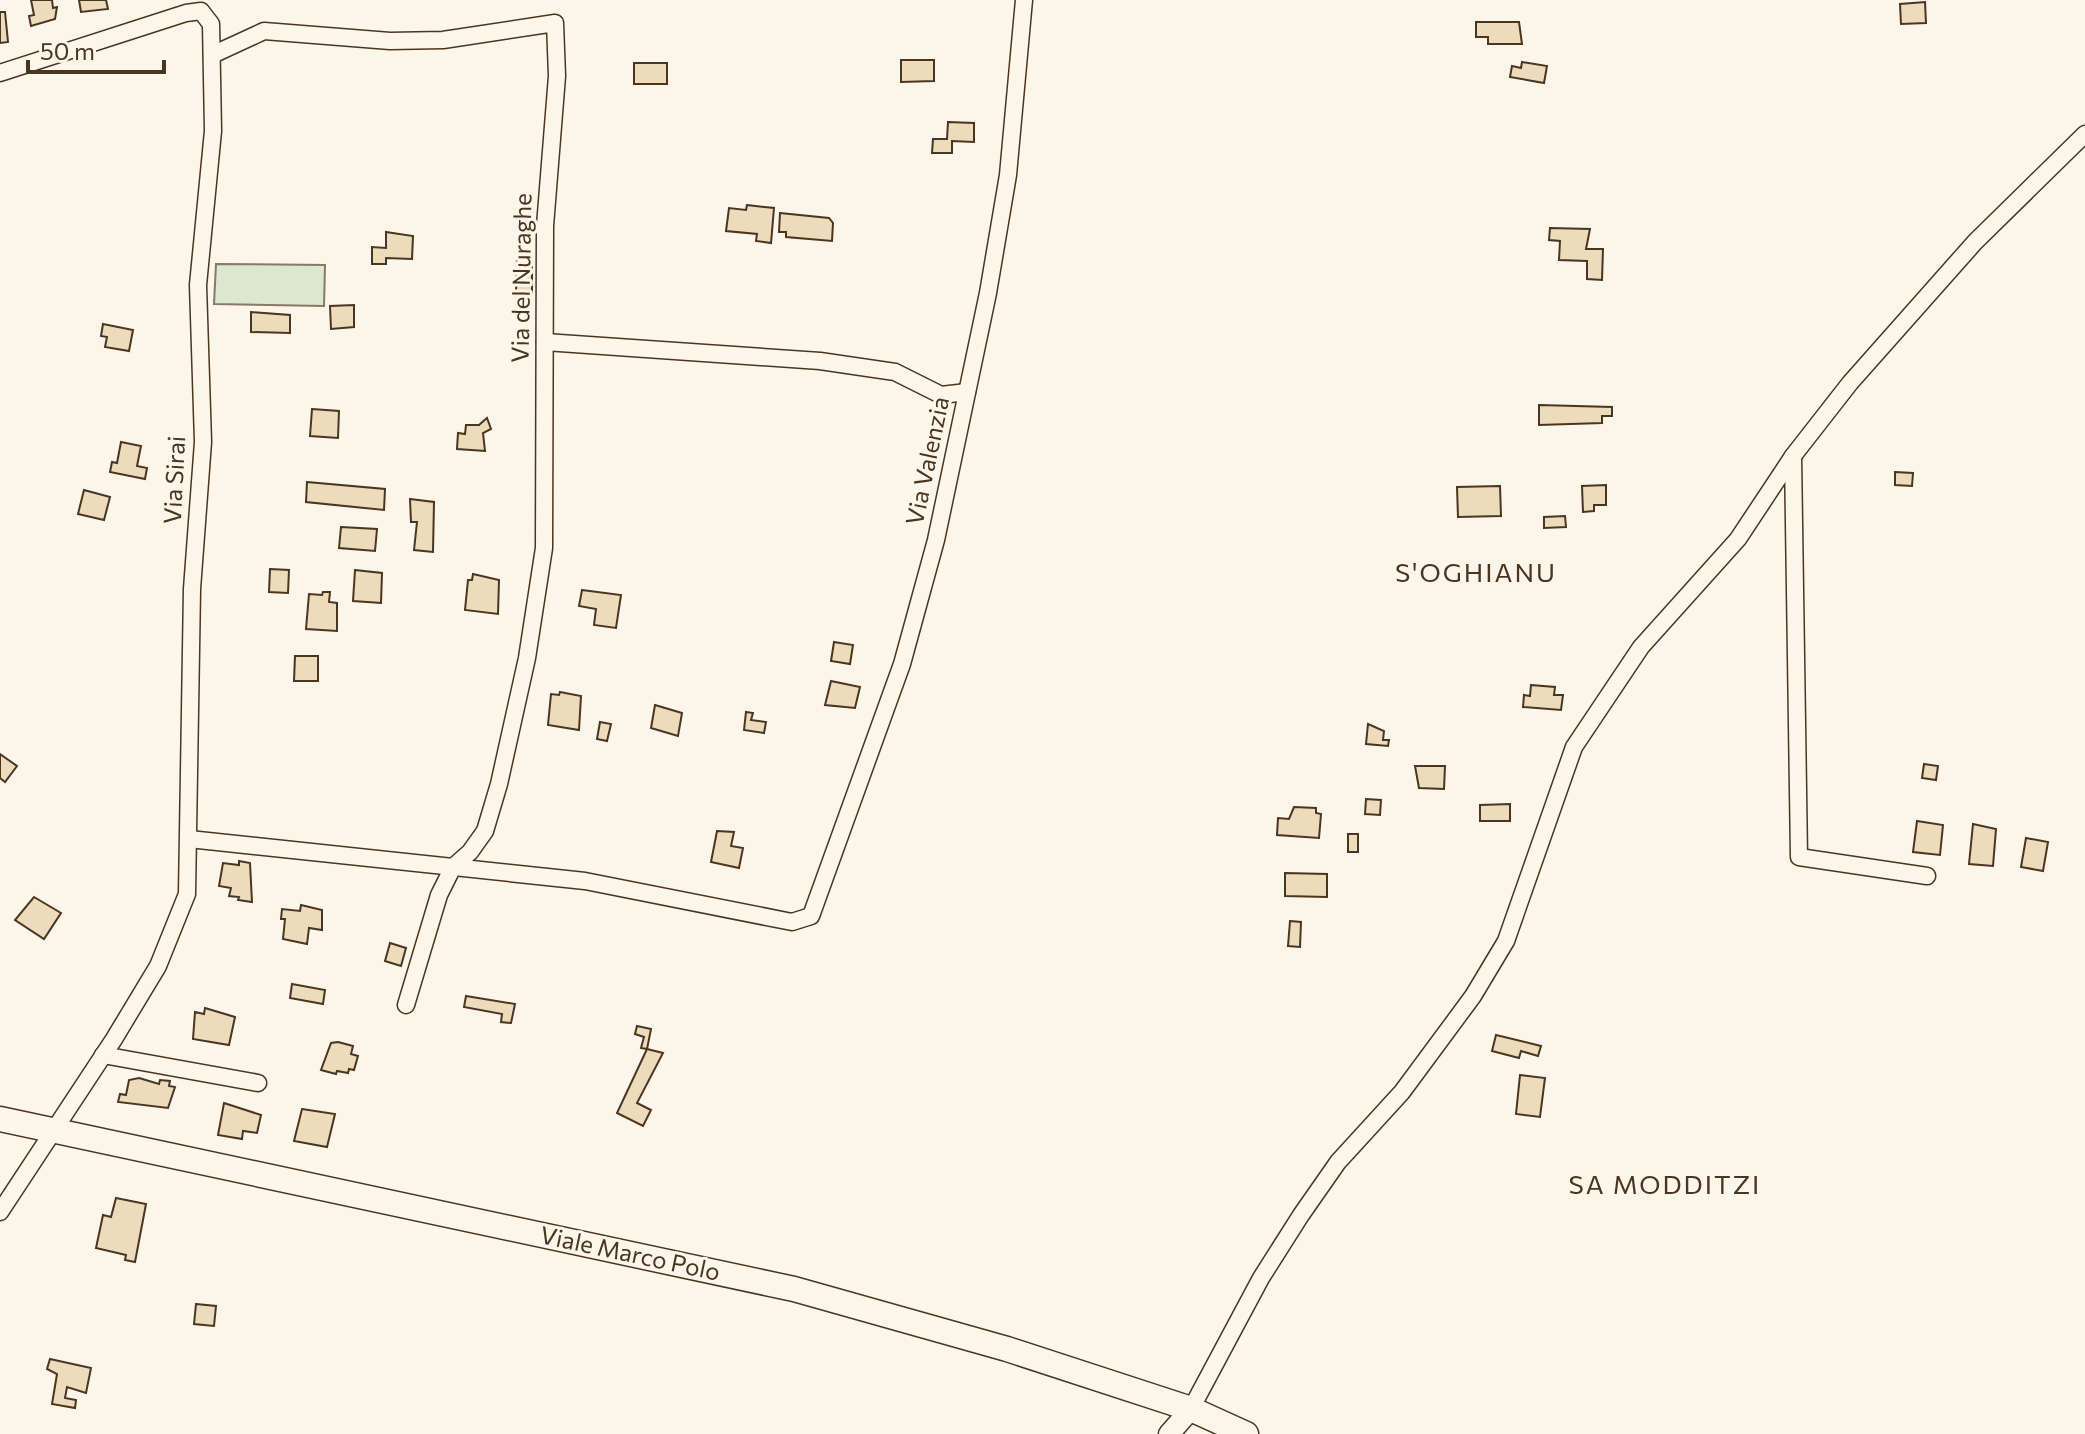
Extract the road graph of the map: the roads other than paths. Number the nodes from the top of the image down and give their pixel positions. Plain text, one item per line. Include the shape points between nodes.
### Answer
1 (1024, 0) edge
2 (212, 55) junction
3 (0, 73) edge
4 (2085, 134) edge
5 (545, 342) junction
6 (967, 392) junction
7 (1793, 456) junction
8 (189, 839) junction
9 (453, 867) junction
10 (1927, 876) dead end
11 (406, 1005) dead end
12 (103, 1055) junction
13 (258, 1083) dead end
14 (0, 1119) edge
15 (52, 1130) junction
16 (0, 1212) edge
17 (1191, 1409) junction
18 (1169, 1434) edge
19 (1246, 1434) edge

1 - 6 street, Via Valenzia via 1008,175
2 - 3 street, Via Sirai via 211,24 201,11
2 - 5 street, Via del Nuraghe via 264,31 443,40 555,23
2 - 8 street, Via Sirai via 213,131 198,285 203,442 192,589
4 - 7 street via 1975,242
5 - 6 street via 820,361 895,372 941,395
5 - 9 street, Via del Nuraghe via 544,548 527,658 485,831
6 - 9 street, Via Valenzia via 936,540 902,664 811,916 792,922 656,893
7 - 10 street via 1799,857
7 - 17 street via 1738,539 1641,647 1574,747 1506,941 1473,996 1402,1092 1338,1162 1301,1215
8 - 9 street
8 - 12 street, Via Sirai via 187,894 158,966
9 - 11 street, Via del Nuraghe via 439,895
12 - 13 street
12 - 15 street, Via Sirai
14 - 15 main road, Viale Marco Polo
15 - 16 street, Via Sirai
15 - 17 main road, Viale Marco Polo via 794,1289 1007,1349
17 - 18 street
17 - 19 main road, Viale Marco Polo

